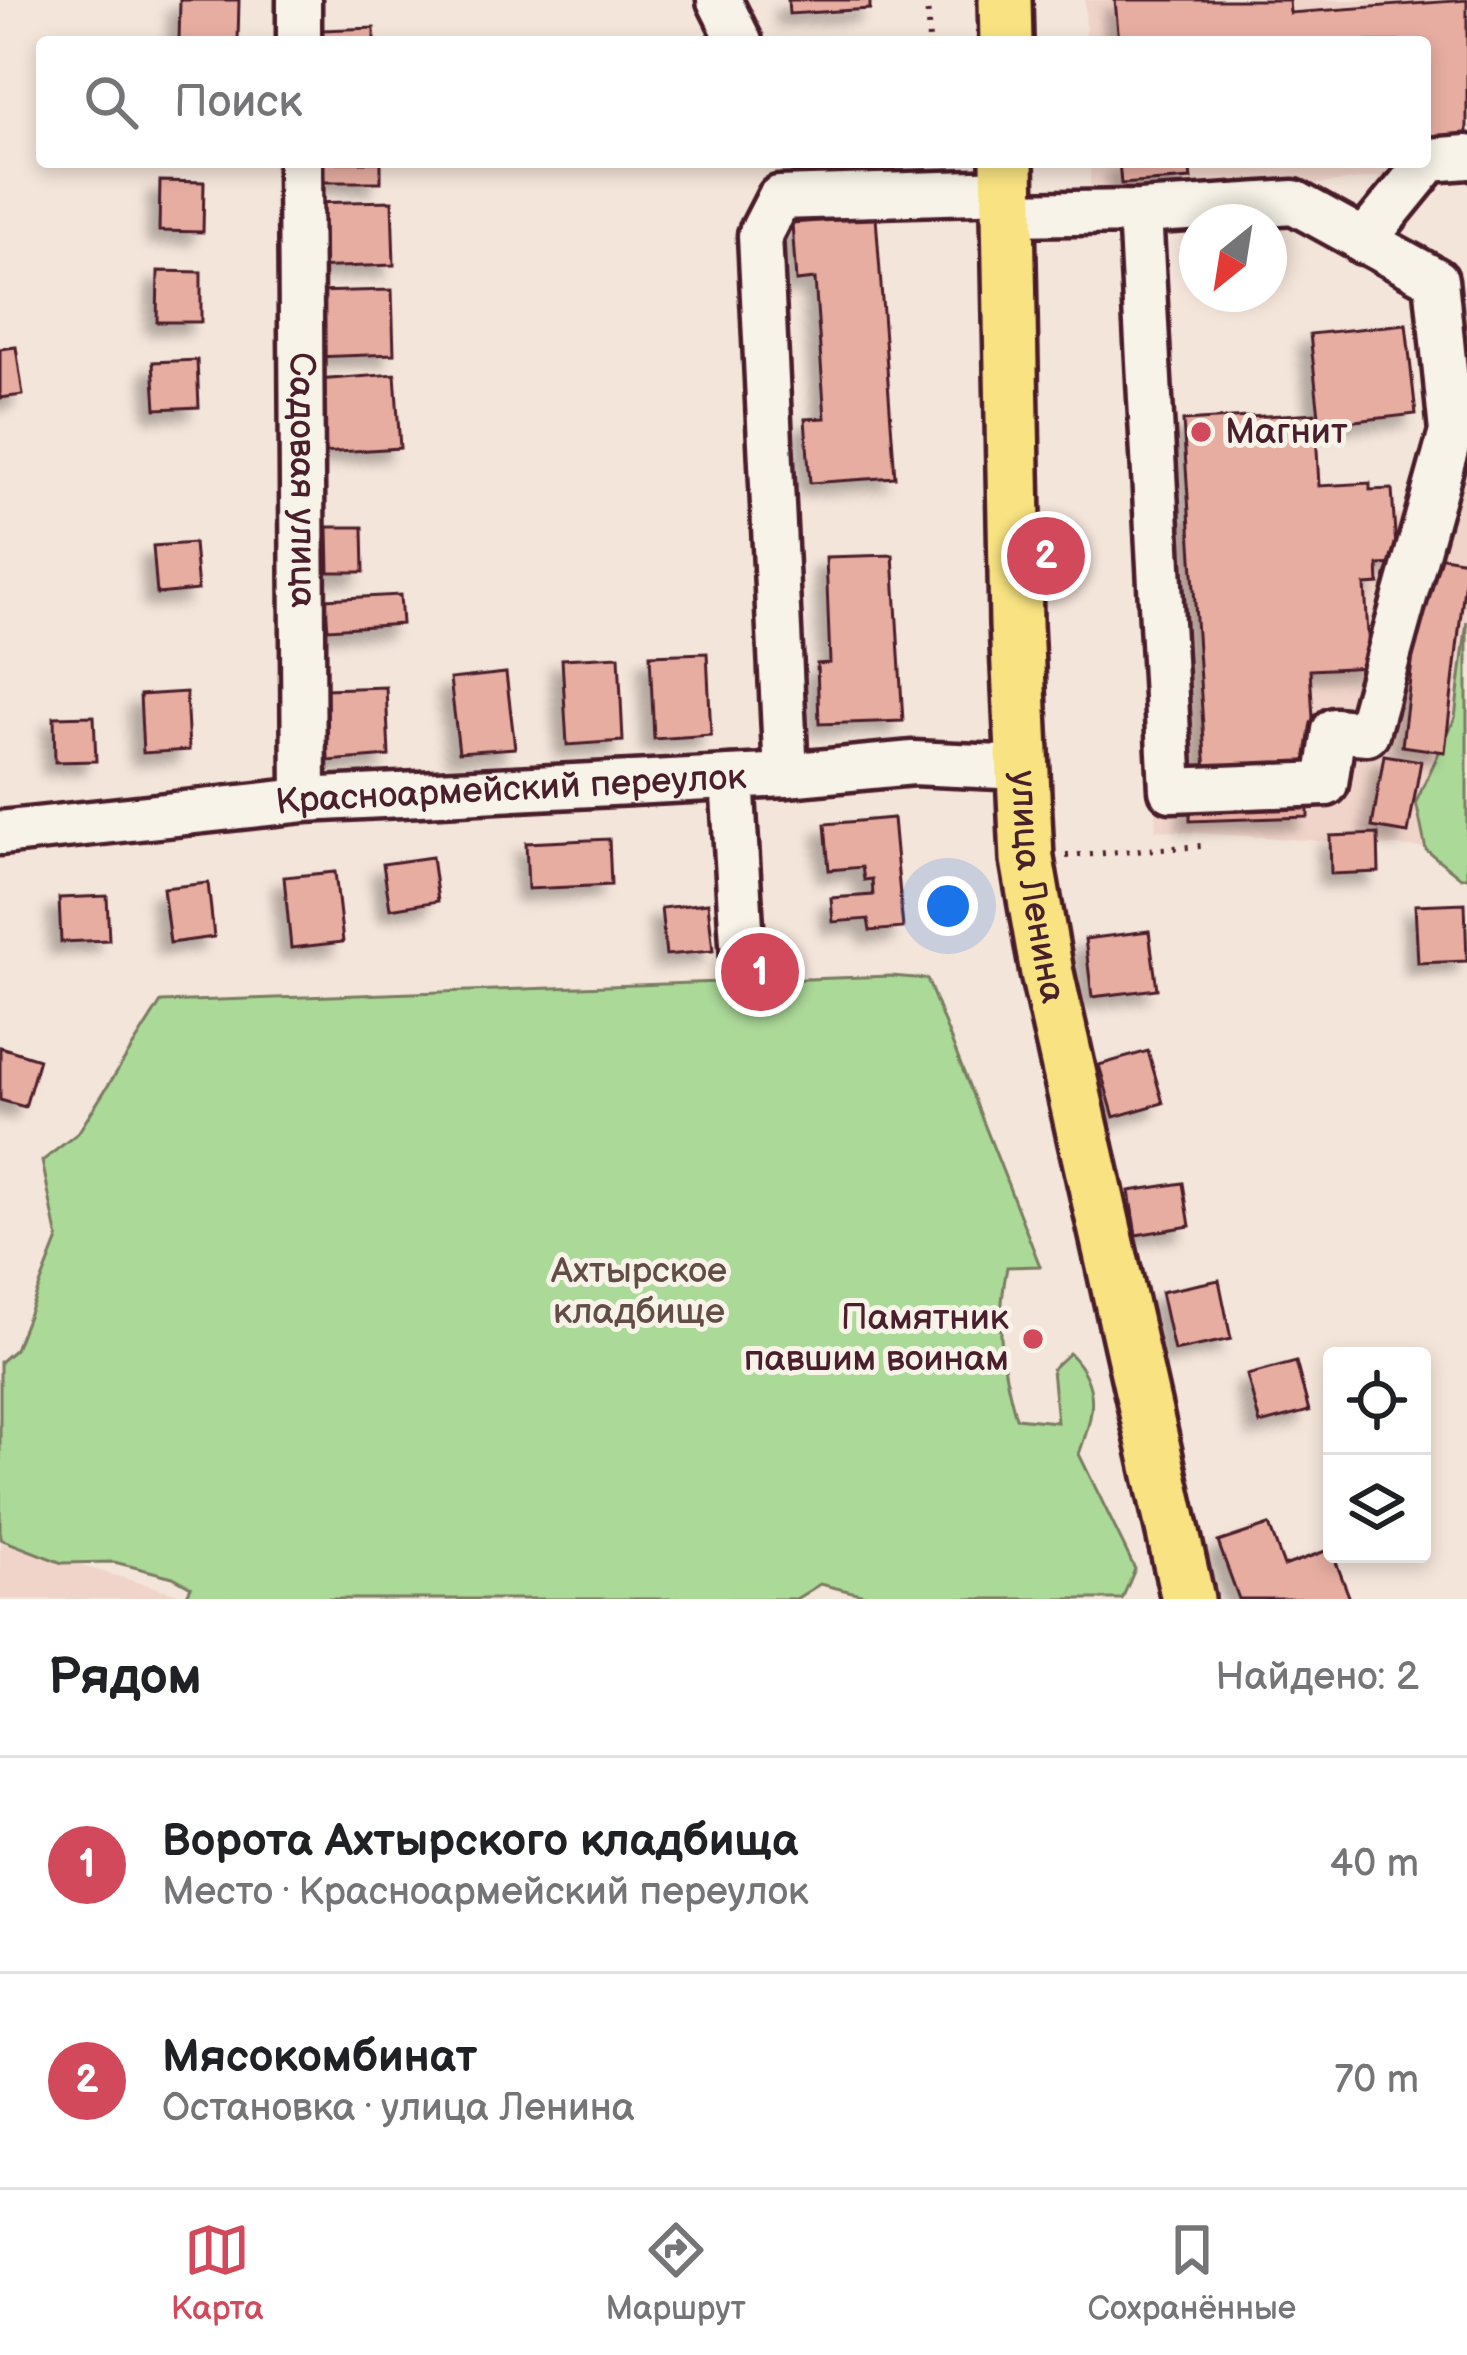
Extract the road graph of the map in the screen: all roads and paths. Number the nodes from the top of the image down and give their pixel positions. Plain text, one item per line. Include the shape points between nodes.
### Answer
1 (299, 0) edge
2 (719, 0) edge
3 (927, 0) edge
4 (1005, 0) edge
5 (299, 36) edge
6 (737, 36) edge
7 (929, 36) edge
8 (1006, 36) edge
9 (1467, 157) edge
10 (1431, 160) edge
11 (300, 168) edge
12 (1423, 168) edge
13 (1008, 189) edge
14 (1140, 212) junction
15 (1363, 242) junction
16 (1022, 768) junction
17 (786, 775) junction
18 (732, 778) junction
19 (304, 800) junction
20 (0, 833) edge
21 (1201, 846) dead end
22 (1027, 860) junction
23 (743, 959) dead end
24 (1188, 1599) edge

1 - 5 street
2 - 6 street
3 - 7 path
4 - 8 main road
9 - 10 street
11 - 19 street, Садовая улица
12 - 15 street
13 - 14 street
13 - 16 main road, улица Ленина
13 - 17 street via 778,198 760,235
14 - 15 street via 1294,202
14 - 15 street via 1172,790 1326,784 1334,730 1367,733 1451,432 1436,280
16 - 17 street, Красноармейский переулок via 913,763
16 - 22 main road, улица Ленина
17 - 18 street, Красноармейский переулок
18 - 19 street, Красноармейский переулок
18 - 23 street
19 - 20 street, Красноармейский переулок
21 - 22 path
22 - 24 main road, улица Ленина

